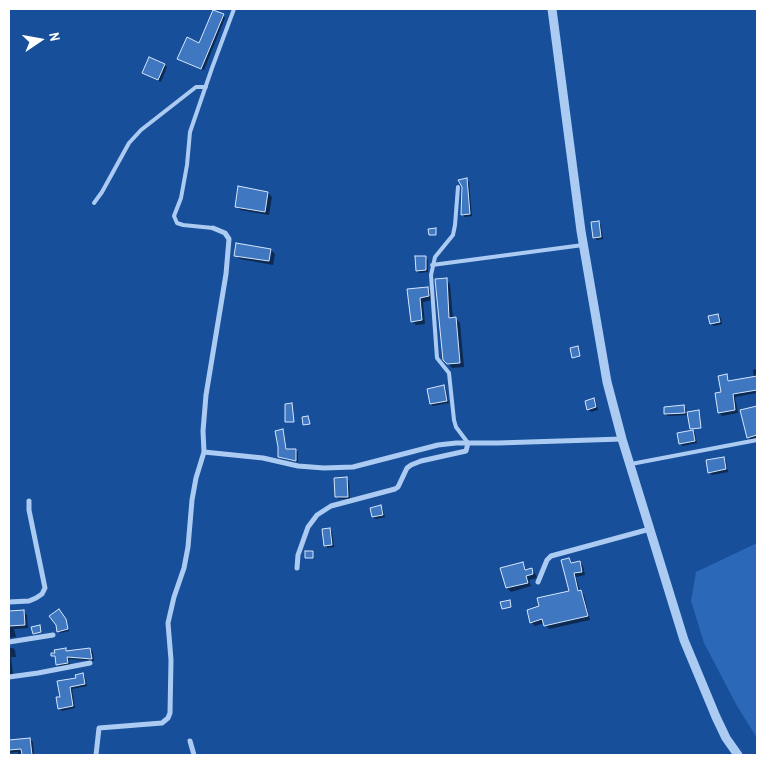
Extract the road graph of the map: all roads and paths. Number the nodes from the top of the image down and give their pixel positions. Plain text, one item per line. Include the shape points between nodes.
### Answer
1 (234, 9) edge
2 (552, 9) edge
3 (206, 86) junction
4 (458, 187) dead end
5 (94, 203) dead end
6 (214, 228) joint
7 (583, 245) junction
8 (432, 264) junction
9 (622, 438) junction
10 (757, 440) edge
11 (468, 443) junction
12 (204, 452) junction
13 (630, 464) junction
14 (29, 501) dead end
15 (650, 529) junction
16 (297, 568) dead end
17 (538, 582) dead end
18 (9, 602) edge
19 (53, 635) dead end
20 (9, 642) edge
21 (90, 663) dead end
22 (9, 676) edge
23 (190, 740) dead end
24 (96, 755) edge
25 (194, 755) edge
26 (738, 755) edge

1 - 3 lane
2 - 7 street
3 - 5 lane via 196,87 141,130 129,144
3 - 6 lane via 190,132 185,173 174,216 182,225
4 - 8 lane via 453,235
6 - 12 street via 225,233 228,239 226,274 205,410
7 - 8 lane
7 - 9 street via 607,382
8 - 11 lane via 437,358 449,372 455,424
9 - 11 street
9 - 13 street
10 - 13 lane
11 - 12 street via 438,445 353,467 324,468
11 - 16 street via 466,451 411,465 395,489 331,506 317,515 308,527
12 - 24 street via 192,500 184,568 168,623 171,660 168,718 162,723 99,728
13 - 15 street
14 - 18 street via 28,510 45,588 42,594 29,601
15 - 17 street via 551,556
15 - 26 street via 684,640 716,717
19 - 20 street
21 - 22 street
23 - 25 street

